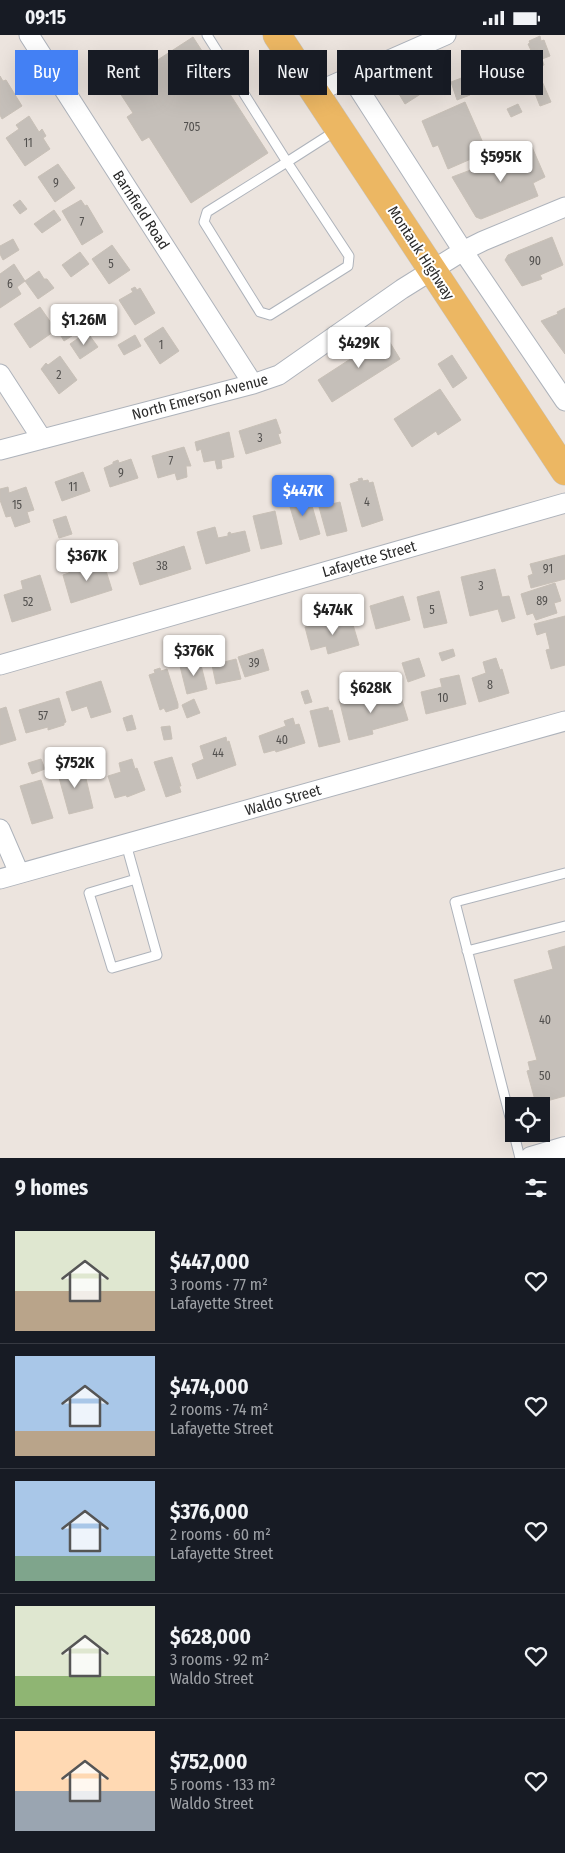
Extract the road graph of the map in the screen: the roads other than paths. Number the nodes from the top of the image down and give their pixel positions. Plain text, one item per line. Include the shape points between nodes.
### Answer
1 (29, 35) edge
2 (207, 35) edge
3 (277, 35) edge
4 (446, 35) edge
5 (287, 50) edge
6 (412, 50) edge
7 (315, 95) edge
8 (363, 95) edge
9 (339, 129) junction
10 (286, 162) junction
11 (565, 207) edge
12 (463, 251) junction
13 (432, 270) junction
14 (0, 374) edge
15 (253, 384) junction
16 (565, 401) edge
17 (42, 439) junction
18 (0, 450) edge
19 (565, 471) edge
20 (565, 503) edge
21 (0, 665) edge
22 (565, 721) edge
23 (0, 829) edge
24 (126, 844) junction
25 (19, 873) junction
26 (565, 873) edge
27 (0, 879) edge
28 (136, 879) junction
29 (565, 926) edge
30 (467, 951) junction
31 (505, 1098) edge
32 (516, 1142) edge
33 (565, 1148) edge
34 (520, 1158) edge
35 (531, 1158) edge

1 - 15 street, Barnfield Road
2 - 10 lane
3 - 5 main road, Montauk Highway
4 - 6 street
7 - 9 main road, Montauk Highway
8 - 12 street
9 - 10 lane
9 - 13 main road, Montauk Highway
10 - 10 lane via 206,212 204,222 260,312 270,315 348,266 349,256
11 - 12 street, North Emerson Avenue
12 - 13 street, North Emerson Avenue
12 - 16 street
13 - 15 street, North Emerson Avenue via 279,375
13 - 19 main road, Montauk Highway
14 - 17 street
15 - 17 street, North Emerson Avenue
17 - 18 street, North Emerson Avenue
20 - 21 street, Lafayette Street
22 - 24 street, Waldo Street
23 - 25 street
24 - 25 street, Waldo Street
24 - 28 lane
25 - 27 street, Waldo Street
26 - 30 lane via 455,901
28 - 28 lane via 157,955 112,968 88,893
29 - 30 lane
30 - 31 lane
32 - 34 lane
33 - 35 street

